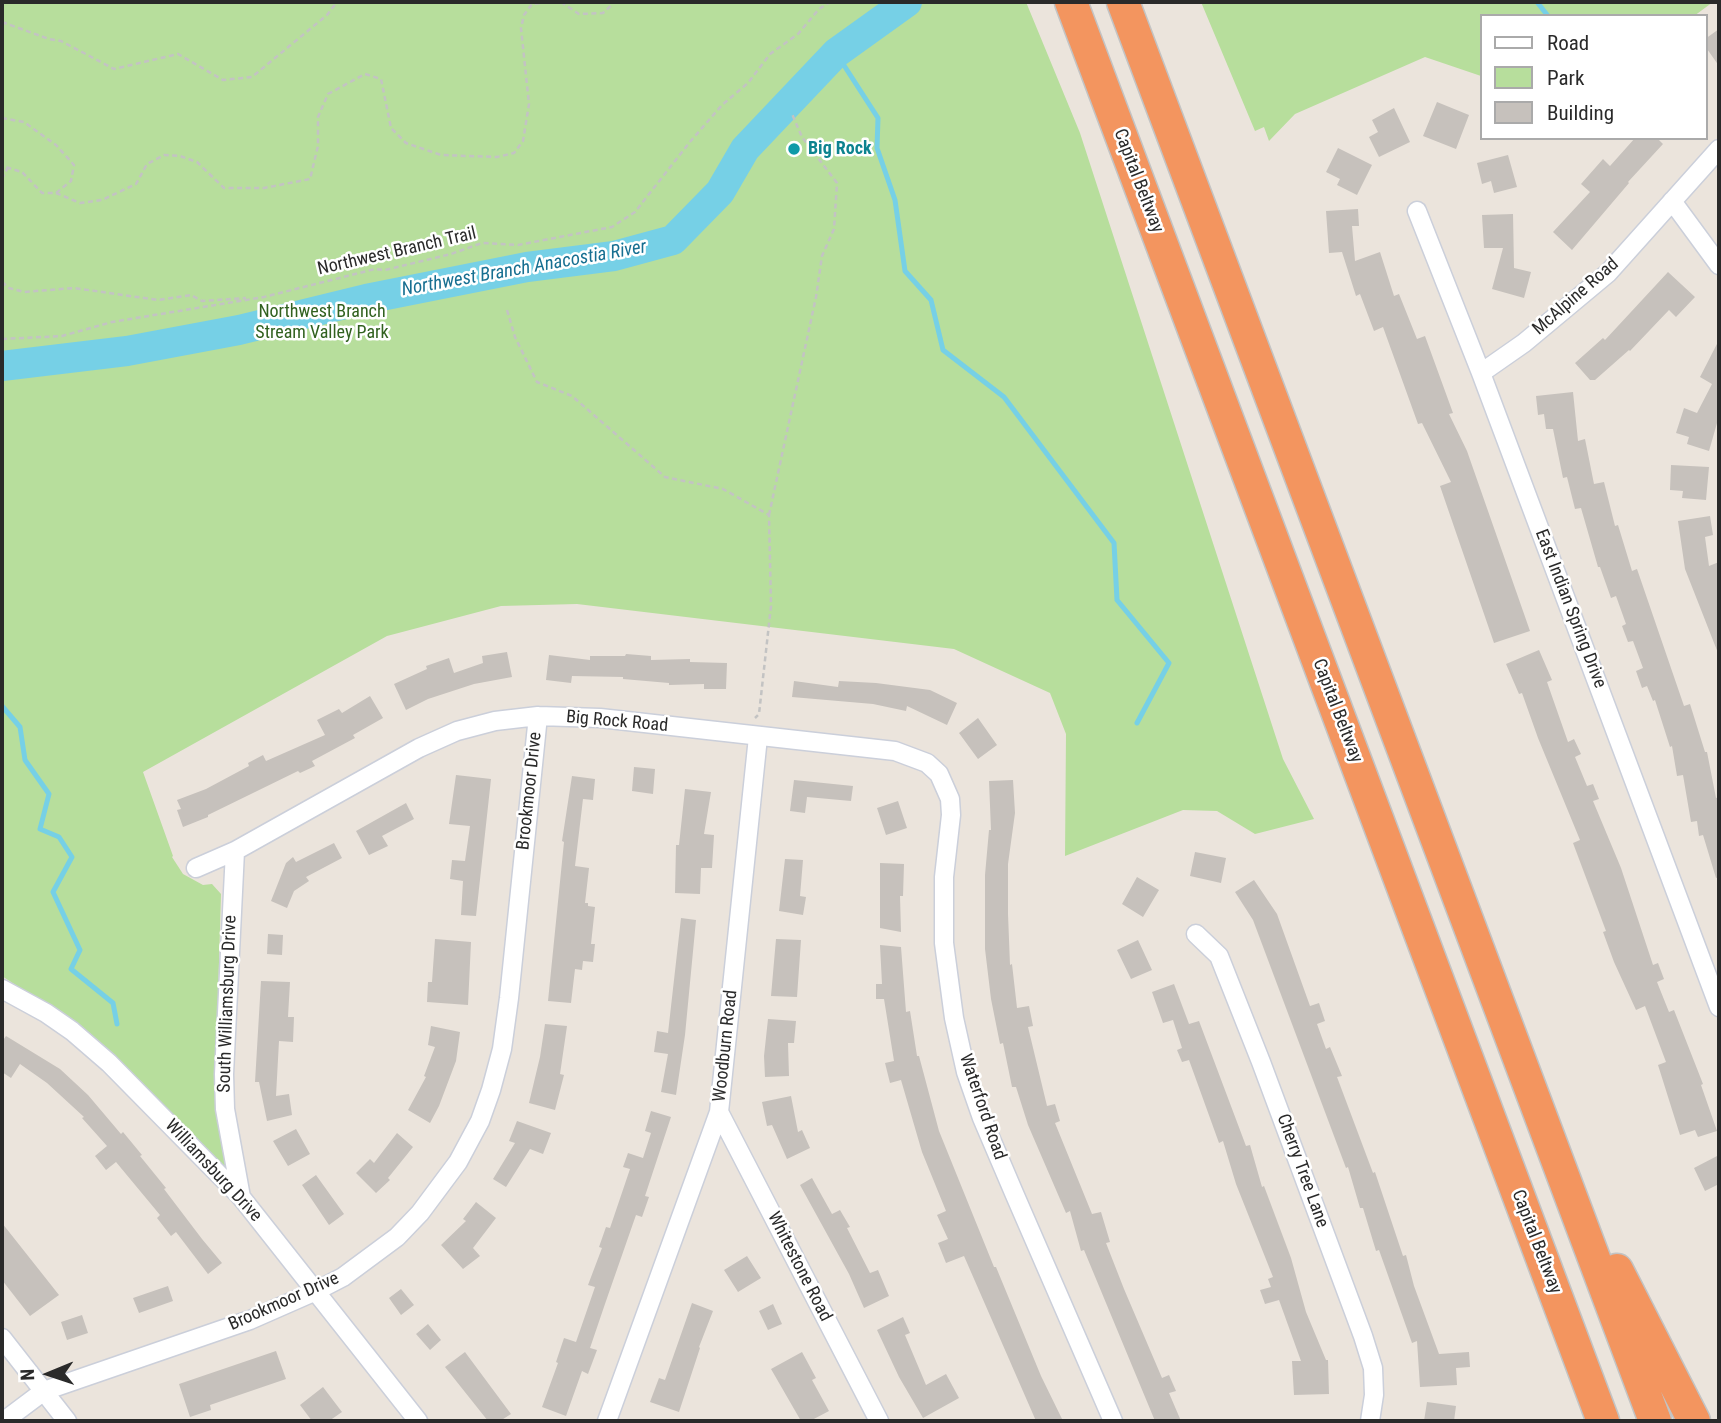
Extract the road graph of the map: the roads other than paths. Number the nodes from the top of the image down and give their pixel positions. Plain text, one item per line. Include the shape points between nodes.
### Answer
1 (1071, 2) edge
2 (1123, 2) edge
3 (1719, 149) edge
4 (1672, 201) junction
5 (1417, 211) dead end
6 (1719, 265) edge
7 (1481, 373) junction
8 (538, 716) junction
9 (752, 736) junction
10 (939, 774) joint
11 (235, 851) junction
12 (196, 868) dead end
13 (1196, 934) dead end
14 (2, 989) edge
15 (1719, 1007) edge
16 (719, 1112) junction
17 (1552, 1144) junction
18 (241, 1197) junction
19 (316, 1291) junction
20 (1564, 1317) junction
21 (2, 1338) edge
22 (44, 1391) junction
23 (4, 1421) edge
24 (67, 1421) edge
25 (418, 1421) edge
26 (607, 1421) edge
27 (879, 1421) edge
28 (1113, 1421) edge
29 (1370, 1421) edge
30 (1590, 1421) edge
31 (1603, 1421) edge
32 (1656, 1421) edge
33 (1694, 1421) edge

1 - 20 highway, Capital Beltway
2 - 17 highway
3 - 4 street, McAlpine Road
4 - 6 street
4 - 7 street, McAlpine Road via 1608,273
5 - 7 street, East Indian Spring Drive
7 - 15 street, East Indian Spring Drive
8 - 9 street, Big Rock Road via 600,718
8 - 11 street, Big Rock Road via 457,731
8 - 19 street, Brookmoor Drive via 502,1049 481,1121 458,1162 397,1237
9 - 10 street, Big Rock Road via 895,751 927,762
9 - 16 street, Woodburn Road
10 - 28 street, Waterford Road via 950,799 951,815 944,877 944,943 966,1072
11 - 12 street, Big Rock Road
11 - 18 street, South Williamsburg Drive via 224,1073 225,1109
13 - 29 street, Cherry Tree Lane via 1219,956 1363,1336 1373,1368
14 - 18 street, Williamsburg Drive via 46,1013 109,1063
16 - 26 street, Woodburn Road
16 - 27 street, Whitestone Road
17 - 32 highway
17 - 33 highway
18 - 19 street, Williamsburg Drive
19 - 22 street, Brookmoor Drive via 250,1320
19 - 25 street, Williamsburg Drive
20 - 30 highway
20 - 31 highway, Capital Beltway
21 - 22 street
22 - 23 street, Brookmoor Drive
22 - 24 street

